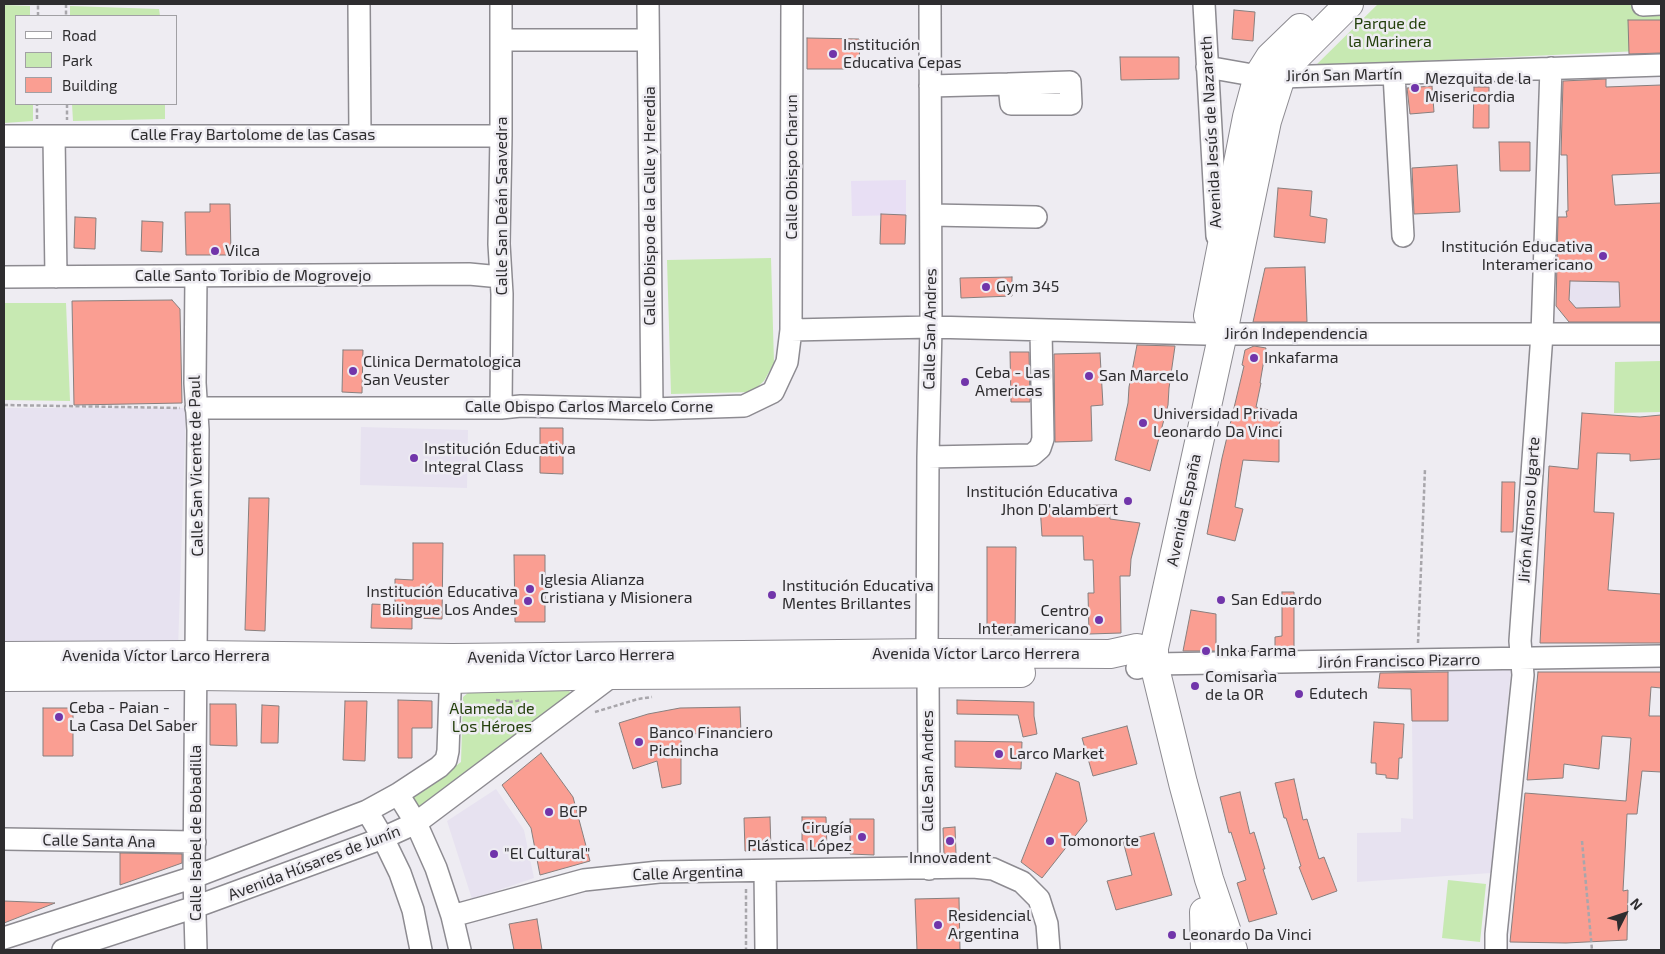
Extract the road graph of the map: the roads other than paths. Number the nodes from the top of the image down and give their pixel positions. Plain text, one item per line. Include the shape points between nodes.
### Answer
1 (359, 4) edge
2 (501, 4) edge
3 (648, 4) edge
4 (792, 4) edge
5 (930, 4) edge
6 (1204, 4) edge
7 (1324, 4) edge
8 (1349, 4) edge
9 (501, 40) junction
10 (648, 40) junction
11 (1661, 65) edge
12 (1207, 67) junction
13 (1551, 68) junction
14 (1394, 74) junction
15 (1269, 76) junction
16 (1009, 84) dead end
17 (930, 86) junction
18 (4, 136) edge
19 (54, 136) junction
20 (360, 136) junction
21 (501, 136) junction
22 (931, 215) junction
23 (1036, 217) dead end
24 (1403, 236) dead end
25 (1218, 260) junction
26 (196, 276) junction
27 (4, 277) edge
28 (56, 277) junction
29 (501, 277) junction
30 (931, 327) junction
31 (791, 330) junction
32 (1041, 330) junction
33 (1214, 333) junction
34 (1542, 334) junction
35 (1661, 334) edge
36 (196, 408) junction
37 (502, 408) junction
38 (652, 409) junction
39 (928, 457) junction
40 (4, 656) edge
41 (1661, 656) edge
42 (1522, 659) junction
43 (1143, 660) junction
44 (928, 664) junction
45 (197, 665) junction
46 (451, 668) junction
47 (613, 675) junction
48 (4, 677) edge
49 (398, 794) junction
50 (367, 811) junction
51 (416, 823) junction
52 (383, 838) junction
53 (4, 839) edge
54 (195, 842) junction
55 (929, 869) junction
56 (765, 871) junction
57 (194, 878) junction
58 (195, 908) junction
59 (1204, 912) junction
60 (452, 916) junction
61 (4, 938) edge
62 (63, 950) edge
63 (196, 950) edge
64 (421, 950) edge
65 (460, 950) edge
66 (766, 950) edge
67 (1049, 950) edge
68 (1205, 950) edge
69 (1215, 950) edge
70 (1233, 950) edge
71 (1496, 950) edge

1 - 20 street
2 - 9 street, Calle San Deán Saavedra
3 - 10 street, Calle Obispo de la Calle y Heredia
4 - 31 street, Calle Obispo Charun
5 - 17 street, Calle San Andres
6 - 12 street, Avenida Jesús de Nazareth
7 - 15 main road, Avenida España via 1270,57
8 - 15 main road, Avenida España via 1294,59
9 - 10 street
9 - 21 street, Calle San Deán Saavedra
10 - 38 street, Calle Obispo de la Calle y Heredia
11 - 13 street, Jirón San Martín
12 - 15 street, Jirón San Martín
12 - 25 street, Avenida Jesús de Nazareth
13 - 14 street, Jirón San Martín
13 - 34 street, Jirón Alfonso Ugarte
14 - 15 street, Jirón San Martín
14 - 24 street
15 - 25 main road, Avenida España via 1247,117
15 - 33 main road, Avenida España via 1267,121
16 - 17 street
17 - 22 street, Calle San Andres
18 - 19 street, Calle Fray Bartolome de las Casas
19 - 20 street, Calle Fray Bartolome de las Casas
19 - 28 street
20 - 21 street, Calle Fray Bartolome de las Casas
21 - 29 street, Calle San Deán Saavedra
22 - 23 street
22 - 30 street, Calle San Andres
25 - 33 main road, Avenida España
26 - 28 street, Calle Santo Toribio de Mogrovejo
26 - 29 street, Calle Santo Toribio de Mogrovejo via 469,274
26 - 36 street, Calle San Vicente de Paul
27 - 28 street, Calle Santo Toribio de Mogrovejo
29 - 37 street, Calle San Deán Saavedra
30 - 31 street
30 - 32 street, Jirón Independencia
30 - 39 street, Calle San Andres
31 - 38 street, Calle Obispo Carlos Marcelo Corne via 787,362 773,392 744,406
32 - 33 street, Jirón Independencia
32 - 39 street via 1043,439 1040,448 1032,455
33 - 34 street, Jirón Independencia
33 - 43 main road, Avenida España via 1154,648
34 - 35 street, Jirón Independencia
34 - 42 street, Jirón Alfonso Ugarte via 1520,641
36 - 37 street, Calle Obispo Carlos Marcelo Corne
36 - 45 street, Calle San Vicente de Paul
37 - 38 street, Calle Obispo Carlos Marcelo Corne
39 - 44 street, Calle San Andres
40 - 45 main road, Avenida Víctor Larco Herrera
41 - 42 street, Jirón Francisco Pizarro
42 - 43 street, Jirón Francisco Pizarro
42 - 71 street, Jirón Alfonso Ugarte
43 - 44 main road, Avenida Víctor Larco Herrera via 1110,654
43 - 59 main road, Avenida España via 1167,788
43 - 70 main road, Avenida España
44 - 46 main road, Avenida Víctor Larco Herrera
44 - 47 main road, Avenida Víctor Larco Herrera
44 - 55 street, Calle San Andres
45 - 46 main road, Avenida Víctor Larco Herrera
45 - 48 main road, Avenida Víctor Larco Herrera
45 - 54 street, Calle Isabel de Bobadilla
46 - 47 main road, Avenida Víctor Larco Herrera
46 - 49 street, Avenida Húsares de Junín via 446,760
47 - 51 street, Avenida Húsares de Junín
49 - 50 street, Avenida Húsares de Junín
49 - 51 street
50 - 52 street
50 - 57 street, Avenida Húsares de Junín
51 - 52 street, Avenida Húsares de Junín
51 - 60 street
52 - 58 street, Avenida Húsares de Junín
52 - 64 street via 413,910
53 - 54 street, Calle Santa Ana
54 - 57 street, Calle Isabel de Bobadilla
55 - 56 street, Calle Argentina
55 - 67 street, Calle Argentina via 993,869 1022,882 1039,899 1047,924
56 - 60 street, Calle Argentina via 659,872 584,880
56 - 66 street
57 - 58 street, Calle Isabel de Bobadilla
57 - 61 street, Avenida Húsares de Junín
58 - 62 street, Avenida Húsares de Junín
58 - 63 street, Calle Isabel de Bobadilla
59 - 68 main road
59 - 69 main road, Avenida España
60 - 65 street

